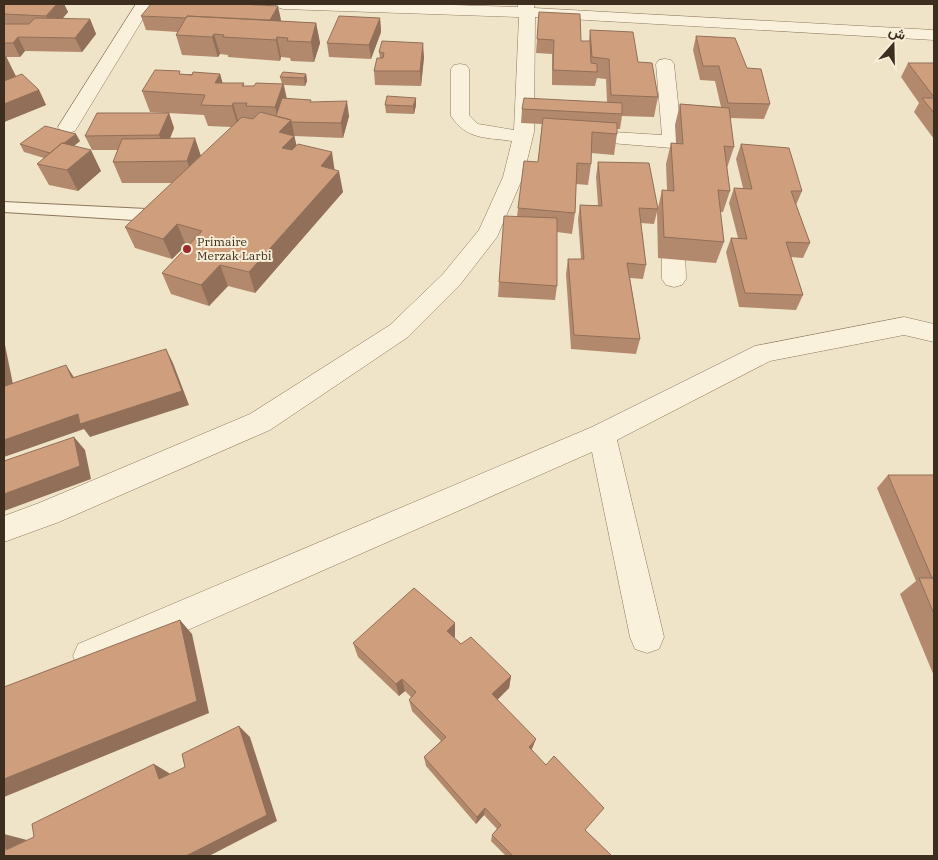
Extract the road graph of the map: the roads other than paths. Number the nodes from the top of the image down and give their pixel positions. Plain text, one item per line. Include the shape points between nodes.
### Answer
1 (144, 4) edge
2 (283, 4) edge
3 (526, 8) edge
4 (932, 36) edge
5 (664, 64) dead end
6 (460, 68) dead end
7 (68, 127) dead end
8 (530, 134) junction
9 (564, 134) edge
10 (673, 201) edge
11 (4, 207) edge
12 (167, 216) edge
13 (674, 279) dead end
14 (934, 333) edge
15 (602, 435) junction
16 (4, 529) edge
17 (647, 636) dead end
18 (68, 666) edge

1 - 7 street
2 - 3 street
3 - 4 street
3 - 8 street
5 - 9 street via 672,152
6 - 8 street via 460,116 472,129
8 - 16 street via 489,232 451,280 399,331 260,422
10 - 13 street
11 - 12 lane
14 - 15 street via 904,326 764,353
15 - 17 street
15 - 18 street

